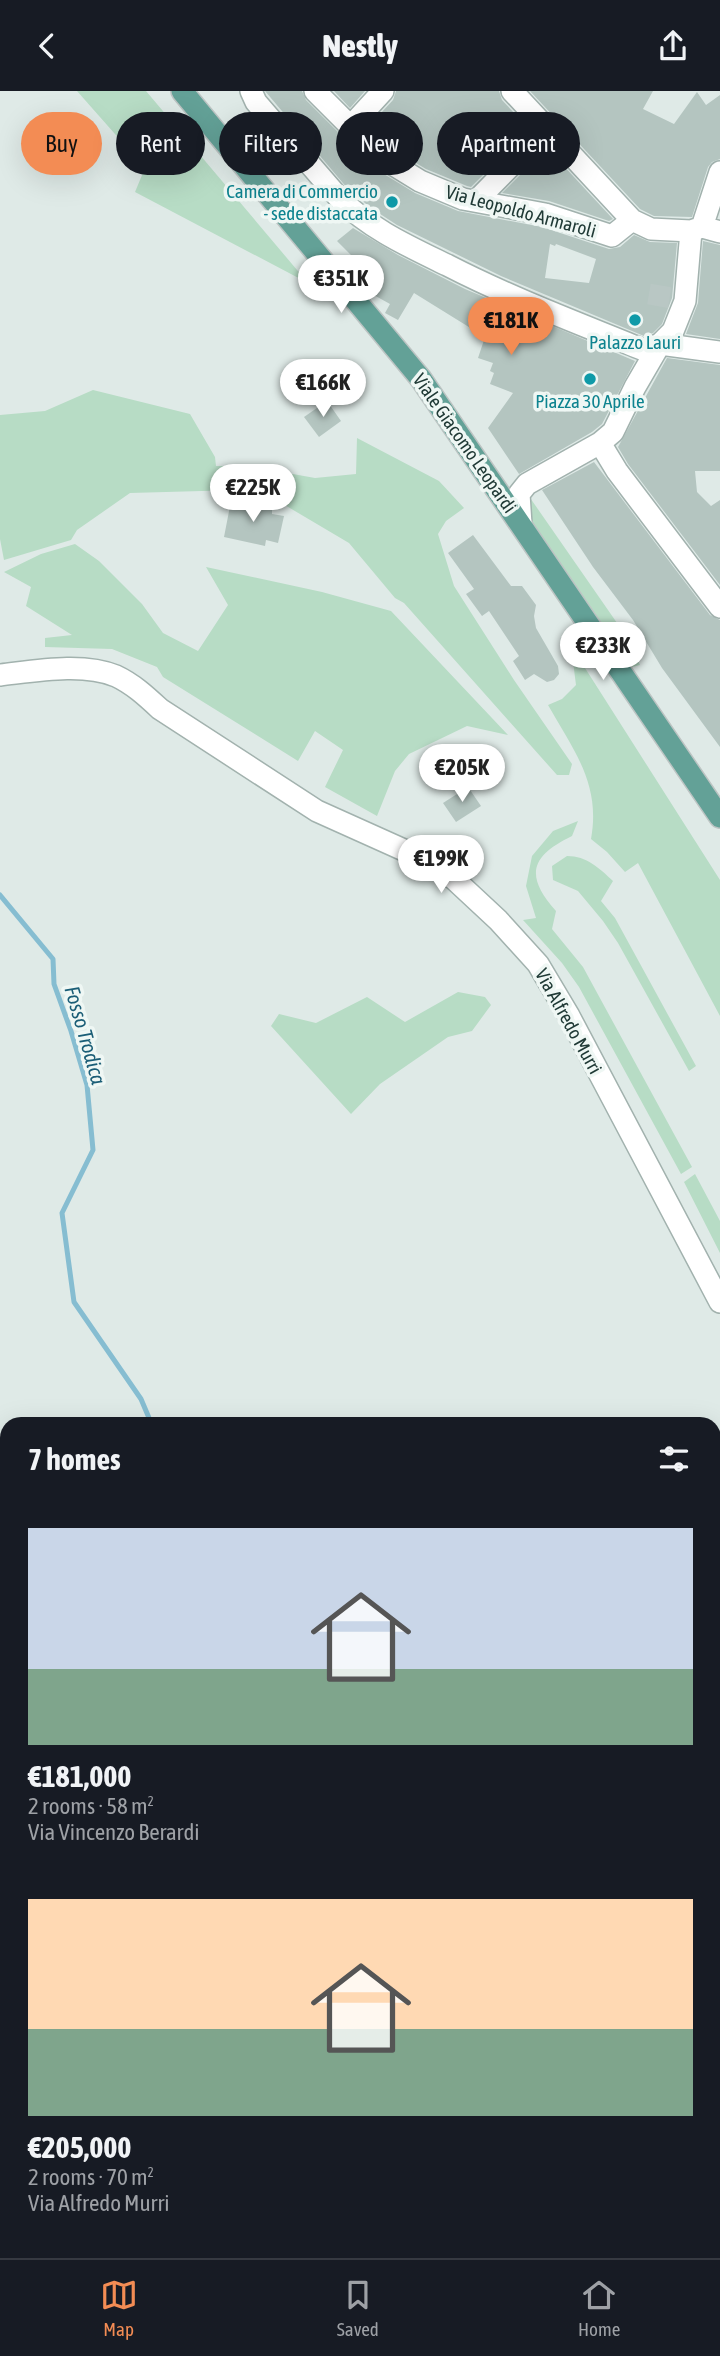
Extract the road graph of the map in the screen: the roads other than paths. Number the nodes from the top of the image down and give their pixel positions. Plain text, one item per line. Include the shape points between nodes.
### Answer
1 (182, 91) edge
2 (251, 91) edge
3 (315, 91) edge
4 (383, 91) edge
5 (512, 91) edge
6 (364, 112) edge
7 (532, 112) edge
8 (336, 113) edge
9 (580, 163) edge
10 (720, 172) edge
11 (410, 175) edge
12 (502, 175) edge
13 (477, 200) junction
14 (632, 220) junction
15 (704, 230) edge
16 (660, 344) junction
17 (720, 352) edge
18 (600, 443) junction
19 (521, 524) junction
20 (720, 607) edge
21 (0, 675) edge
22 (720, 817) edge
23 (720, 1302) edge

1 - 19 main road, Viale Giacomo Leopardi via 421,379
2 - 16 street via 339,198 385,235 504,293 644,350
3 - 8 street, Via Leopoldo Armaroli
4 - 6 street
5 - 7 street
9 - 14 street
10 - 15 street
11 - 13 street, Via Leopoldo Armaroli via 463,199
12 - 13 street
13 - 14 street, Via Leopoldo Armaroli via 545,214 612,236
14 - 15 street via 651,229
15 - 16 street via 673,331
16 - 17 street
16 - 18 street via 613,432
18 - 19 street via 527,484 519,493
18 - 20 street
19 - 22 main road, Viale Giacomo Leopardi
21 - 23 street, Via Alfredo Murri via 47,669 114,675 317,811 407,851 454,879 499,919 538,964

